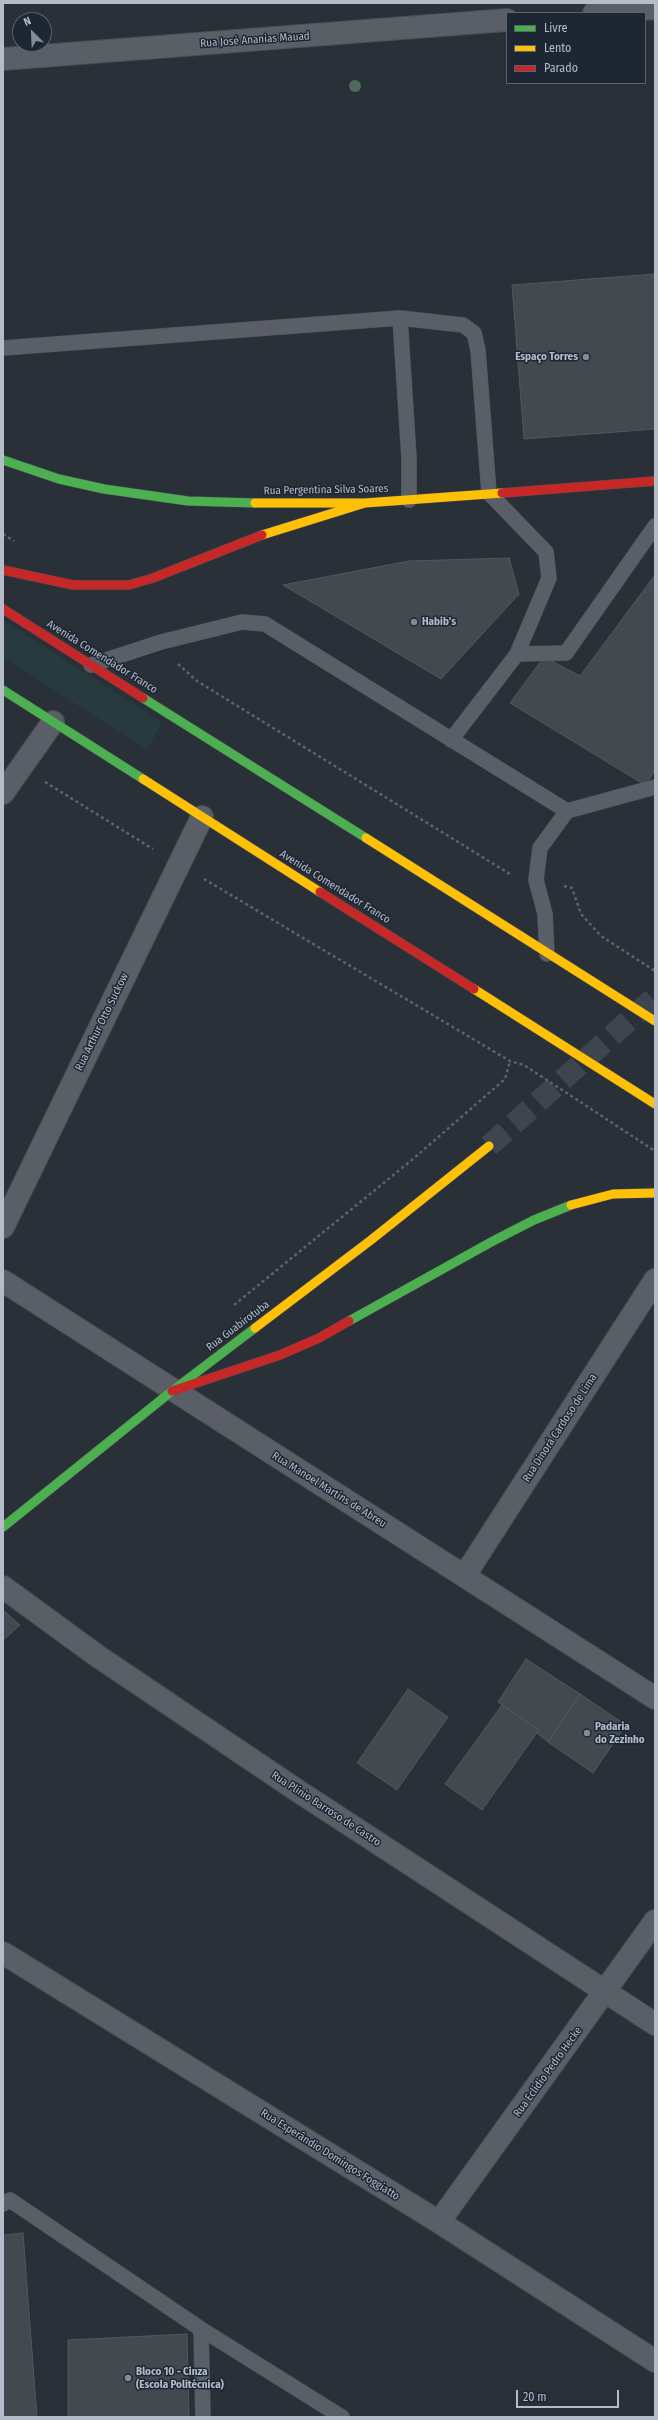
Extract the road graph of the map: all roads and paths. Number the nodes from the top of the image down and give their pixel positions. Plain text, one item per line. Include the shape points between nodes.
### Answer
1 (655, 8) edge
2 (606, 12) edge
3 (506, 20) edge
4 (3, 59) edge
5 (400, 318) junction
6 (3, 348) edge
7 (3, 460) edge
8 (655, 481) edge
9 (489, 493) junction
10 (409, 500) junction
11 (365, 503) junction
12 (655, 526) edge
13 (3, 570) edge
14 (3, 609) edge
15 (517, 654) junction
16 (176, 662) dead end
17 (91, 665) junction
18 (3, 690) edge
19 (53, 722) junction
20 (451, 740) junction
21 (22, 767) junction
22 (655, 787) edge
23 (3, 793) edge
24 (567, 811) junction
25 (202, 817) junction
26 (155, 850) dead end
27 (510, 874) dead end
28 (203, 878) dead end
29 (572, 888) dead end
30 (547, 954) junction
31 (655, 971) edge
32 (655, 1022) edge
33 (510, 1061) junction
34 (655, 1104) edge
35 (489, 1146) tunnel mouth
36 (655, 1151) edge
37 (655, 1193) edge
38 (3, 1227) edge
39 (655, 1280) edge
40 (3, 1281) edge
41 (229, 1308) dead end
42 (172, 1391) junction
43 (3, 1527) edge
44 (465, 1575) junction
45 (3, 1587) edge
46 (655, 1698) edge
47 (655, 1921) edge
48 (3, 1954) edge
49 (606, 1991) junction
50 (655, 2024) edge
51 (3, 2204) edge
52 (439, 2222) junction
53 (201, 2329) junction
54 (655, 2361) edge
55 (203, 2417) edge
56 (342, 2417) edge

1 - 2 street
3 - 4 street, Rua José Ananias Mauad
5 - 6 lane
5 - 9 lane via 462,325 474,333 478,350
5 - 10 lane via 409,458
7 - 11 main road, Rua Pergentina Silva Soares via 59,479 134,494 230,503
8 - 9 main road, Rua Pergentina Silva Soares
9 - 10 main road, Rua Pergentina Silva Soares
9 - 15 lane via 546,552 549,578
10 - 11 main road, Rua Pergentina Silva Soares
11 - 13 main road via 250,539 129,585 73,585
12 - 15 lane via 566,653
14 - 17 main road, Avenida Comendador Franco
15 - 20 lane
16 - 27 path via 209,689
17 - 20 lane via 161,642 242,622 264,624
17 - 30 main road, Avenida Comendador Franco
18 - 19 main road, Avenida Comendador Franco
19 - 21 street
19 - 25 main road, Avenida Comendador Franco
20 - 24 lane
21 - 23 street
21 - 26 path
22 - 24 lane
24 - 30 lane via 540,848 536,880 545,914
25 - 34 main road, Avenida Comendador Franco
25 - 38 street, Rua Arthur Otto Suckow
28 - 33 path
29 - 31 path via 581,914 601,936
30 - 32 main road, Avenida Comendador Franco
33 - 36 path via 524,1065
33 - 41 path via 505,1079 412,1159
35 - 42 main road, Rua Guabirotuba via 371,1240
37 - 42 main road via 613,1194 569,1206 493,1241 319,1338 280,1355
39 - 44 street, Rua Dinorá Cardoso de Lima
40 - 42 street, Rua Manoel Martins de Abreu
42 - 43 main road, Rua Guabirotuba
42 - 44 street, Rua Manoel Martins de Abreu
44 - 46 street, Rua Manoel Martins de Abreu
45 - 49 street, Rua Plínio Barroso de Castro via 96,1655 295,1790
47 - 49 street, Rua Eclídio Pedro Hecke
48 - 52 street, Rua Esperândio Domingos Foggiatto
49 - 50 street, Rua Plínio Barroso de Castro
49 - 52 street, Rua Eclídio Pedro Hecke
51 - 53 lane via 10,2200
52 - 54 street, Rua Esperândio Domingos Foggiatto
53 - 55 lane
53 - 56 lane

